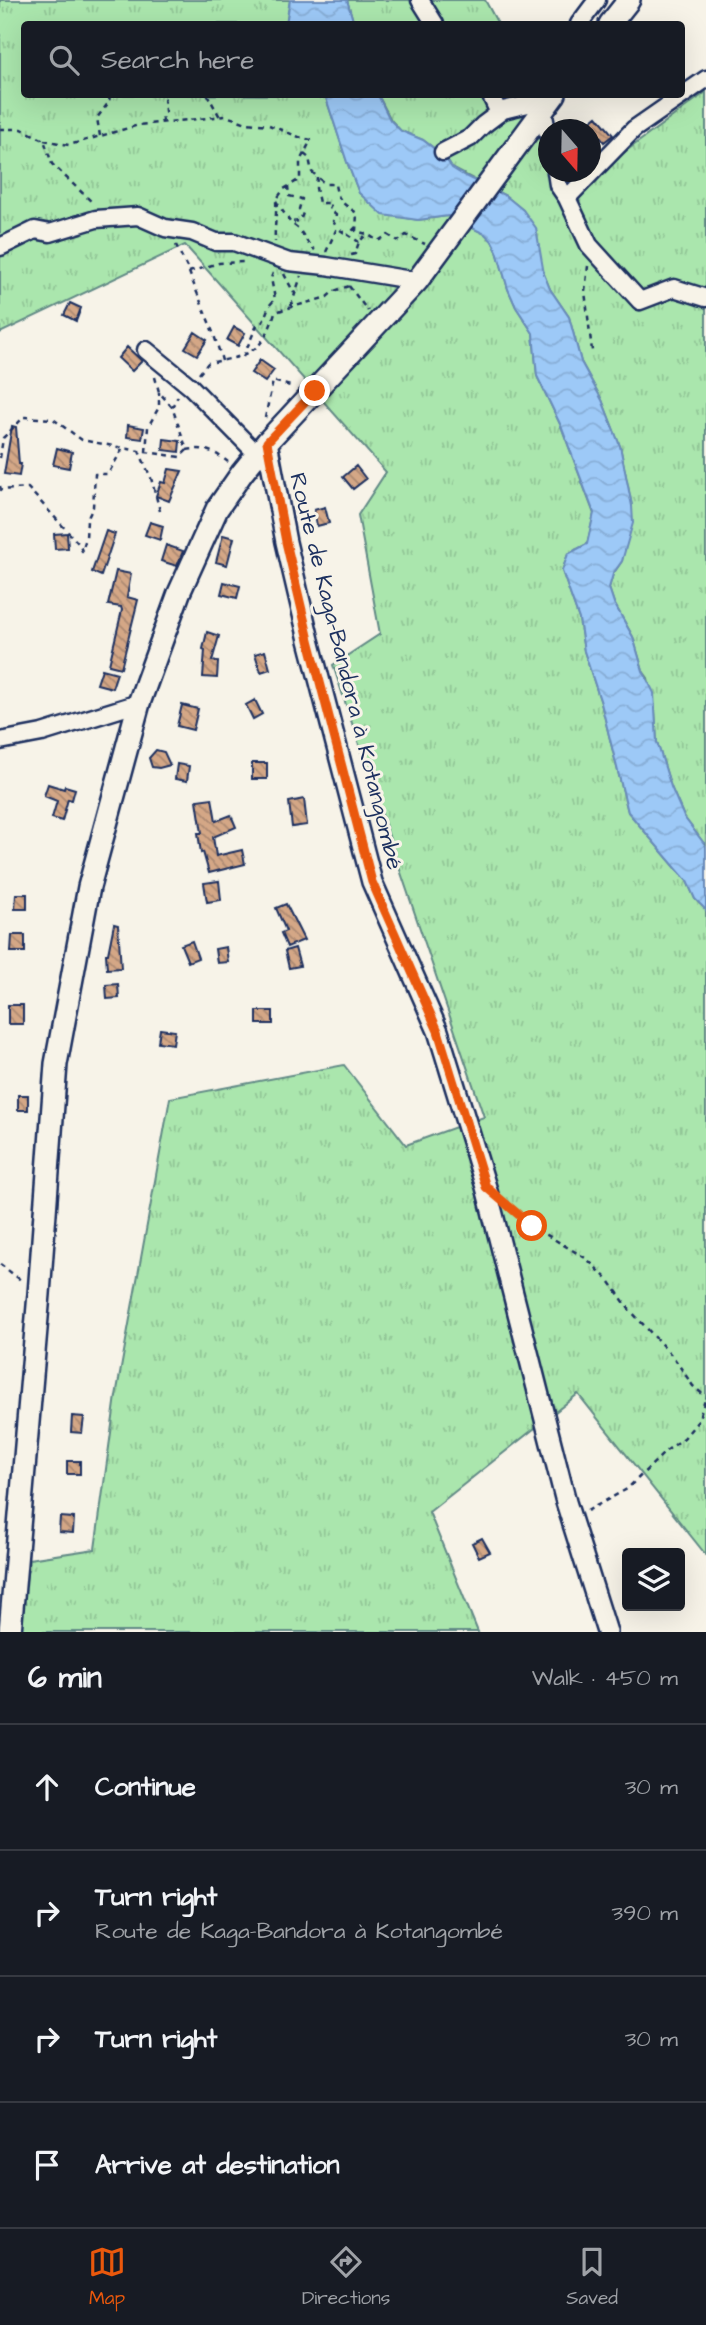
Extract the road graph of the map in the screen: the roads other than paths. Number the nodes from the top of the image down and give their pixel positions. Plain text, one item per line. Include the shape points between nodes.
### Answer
1 (420, 0) edge
2 (597, 0) edge
3 (629, 0) edge
4 (433, 21) edge
5 (581, 21) edge
6 (612, 21) edge
7 (706, 79) edge
8 (685, 94) edge
9 (492, 98) edge
10 (679, 98) edge
11 (543, 100) edge
12 (499, 113) junction
13 (546, 119) edge
14 (443, 152) dead end
15 (558, 182) edge
16 (567, 198) junction
17 (0, 247) edge
18 (417, 281) junction
19 (706, 298) edge
20 (150, 353) road end
21 (263, 448) junction
22 (139, 704) junction
23 (0, 741) edge
24 (10, 1632) edge
25 (607, 1632) edge

1 - 4 street
2 - 5 street
3 - 6 main road
7 - 8 street
9 - 12 street
10 - 16 street via 634,129
11 - 12 street
11 - 13 street
11 - 18 main road via 494,177
12 - 14 street via 470,138
15 - 16 street
16 - 19 street via 589,245 640,302 674,288
17 - 18 street via 35,230 50,233 96,219 138,216 165,228 216,242 234,242 284,261 328,264
18 - 21 main road
20 - 21 street
21 - 22 main road via 217,509 179,593
21 - 25 street, Route de Kaga-Bandora à Kotangombé via 372,882 438,1031 486,1187 572,1520
22 - 23 street
22 - 24 main road via 89,887 56,1064

